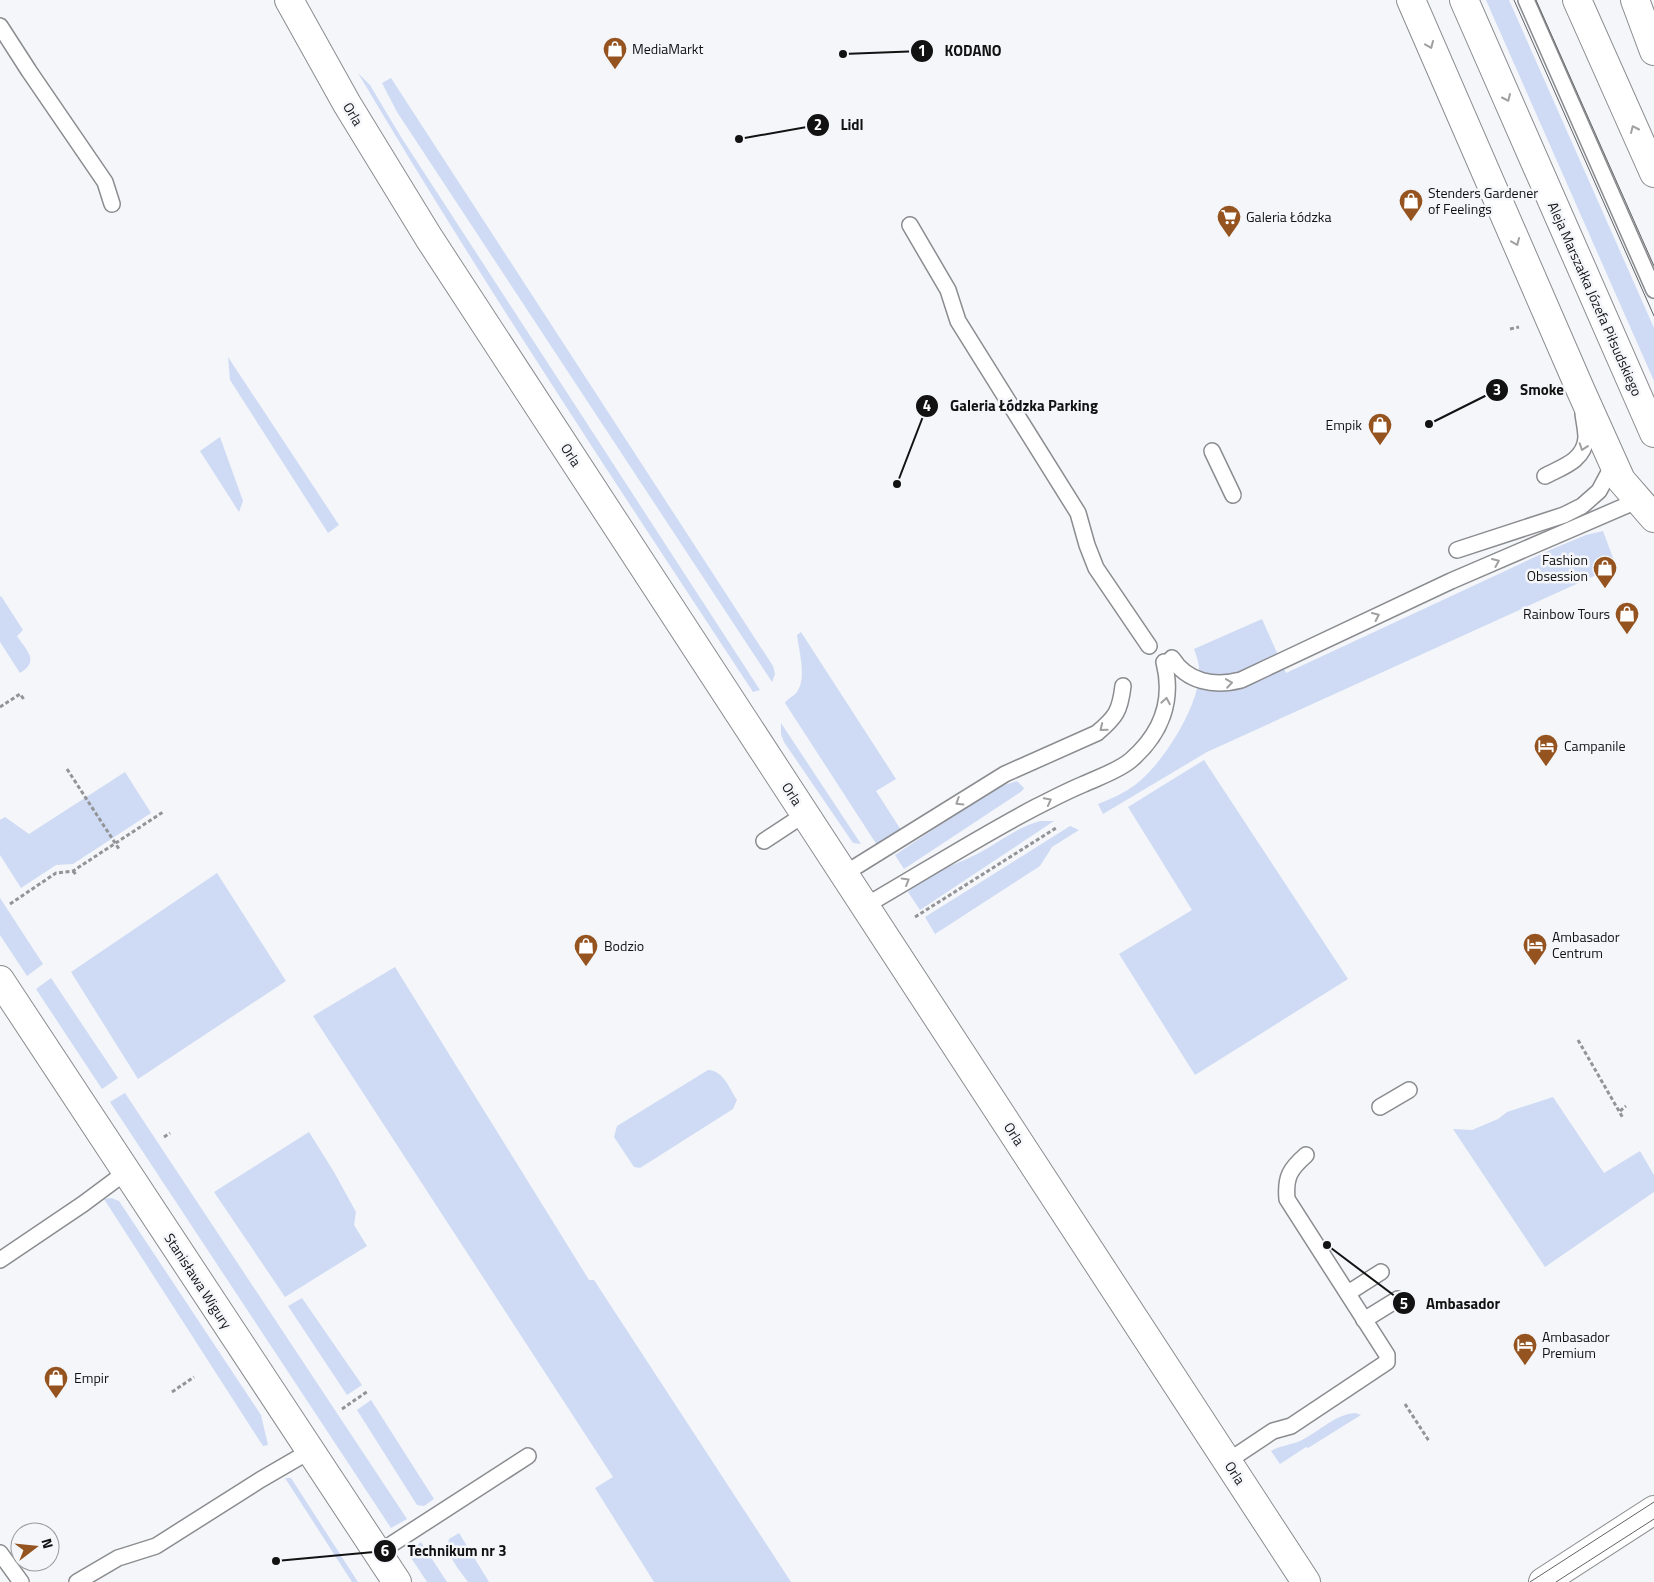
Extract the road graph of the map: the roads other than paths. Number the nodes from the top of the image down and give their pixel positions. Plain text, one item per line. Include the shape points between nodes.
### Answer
1 (289, 0) edge
2 (1411, 0) edge
3 (1464, 0) edge
4 (1526, 0) edge
5 (1577, 0) edge
6 (1635, 0) edge
7 (0, 26) edge
8 (1654, 51) edge
9 (1654, 173) edge
10 (112, 204) dead end
11 (910, 225) dead end
12 (1654, 290) edge
13 (1581, 391) junction
14 (1654, 433) edge
15 (1212, 451) dead end
16 (1614, 463) junction
17 (1545, 476) dead end
18 (1233, 495) dead end
19 (1647, 509) edge
20 (1457, 550) dead end
21 (1149, 646) dead end
22 (1123, 686) dead end
23 (805, 814) junction
24 (764, 842) dead end
25 (844, 874) junction
26 (865, 906) junction
27 (0, 980) edge
28 (1409, 1090) dead end
29 (1380, 1107) dead end
30 (1306, 1156) dead end
31 (126, 1172) junction
32 (0, 1260) edge
33 (1381, 1272) dead end
34 (1348, 1293) junction
35 (1398, 1299) dead end
36 (1364, 1320) junction
37 (310, 1451) junction
38 (528, 1456) dead end
39 (1228, 1461) junction
40 (1654, 1510) edge
41 (0, 1553) edge
42 (378, 1553) junction
43 (21, 1582) edge
44 (77, 1582) edge
45 (396, 1582) edge
46 (1306, 1582) edge
47 (1543, 1582) edge

1 - 23 street, Orla via 424,231
2 -> 13 street
3 -> 14 street, Aleja Marszałka Józefa Piłsudskiego
4 - 12 lane
9 -> 5 street
6 - 8 street
7 - 10 lane via 105,182
11 - 21 lane via 948,290 958,321 1078,513 1096,568
13 - 16 street
13 -> 17 lane via 1586,438 1582,453
15 - 18 lane
16 - 19 street via 1621,480
16 - 20 lane via 1599,491 1582,506 1564,515
26 -> 19 lane via 999,826 1064,792 1114,771 1130,760 1157,729 1165,711 1169,688 1168,660 1197,680 1227,684 1241,680 1451,581
22 -> 25 lane via 1119,709 1096,733 1005,774
23 - 24 lane
23 - 25 street, Orla
25 - 26 street, Orla
26 - 39 street, Orla
27 - 31 street, Stanisława Wigury
28 - 29 lane
30 - 34 lane via 1288,1178 1287,1199
31 - 32 lane
31 - 37 street, Stanisława Wigury
33 - 34 lane
34 - 36 lane
35 - 36 lane
36 - 39 lane via 1387,1355 1388,1362 1310,1414 1290,1426 1273,1431
37 - 42 street, Stanisława Wigury
37 - 44 lane via 156,1546 118,1558
38 - 42 lane
39 - 46 street, Orla
40 - 47 street
41 - 43 lane
42 - 45 street, Stanisława Wigury

